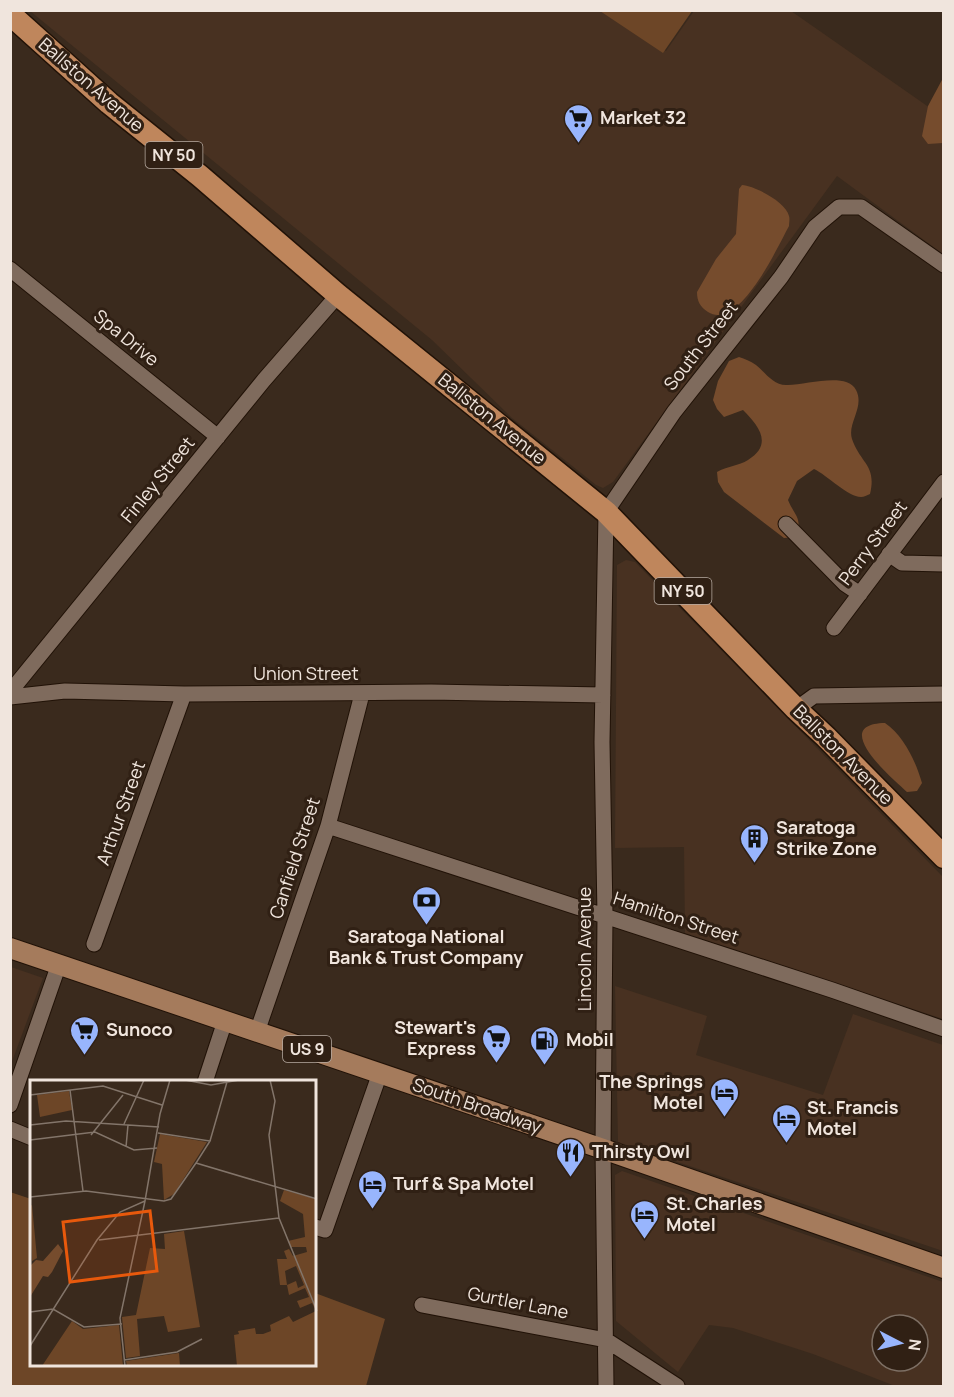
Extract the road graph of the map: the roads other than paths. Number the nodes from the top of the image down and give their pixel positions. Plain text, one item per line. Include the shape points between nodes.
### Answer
1 (10, 15) edge
2 (944, 265) edge
3 (10, 269) edge
4 (338, 295) junction
5 (218, 437) junction
6 (944, 482) edge
7 (606, 512) junction
8 (786, 524) dead end
9 (889, 554) junction
10 (944, 564) edge
11 (860, 594) junction
12 (834, 628) dead end
13 (10, 692) edge
14 (184, 694) junction
15 (362, 694) junction
16 (944, 694) edge
17 (603, 695) junction
18 (10, 697) edge
19 (796, 709) junction
20 (328, 826) junction
21 (944, 857) edge
22 (605, 915) junction
23 (94, 945) dead end
24 (10, 948) edge
25 (59, 964) junction
26 (225, 1021) junction
27 (944, 1029) edge
28 (257, 1032) junction
29 (380, 1073) junction
30 (206, 1080) edge
31 (10, 1105) edge
32 (10, 1129) edge
33 (30, 1137) edge
34 (603, 1149) junction
35 (320, 1228) edge
36 (944, 1268) edge
37 (422, 1305) dead end
38 (606, 1340) junction
39 (606, 1386) edge
40 (677, 1386) edge

1 - 4 highway, Ballston Avenue / NY 50 via 109,104
2 - 7 street, South Street via 861,207 833,210 815,227 781,277 682,403
3 - 5 street, Spa Drive
4 - 5 street, Finley Street
4 - 7 highway, Ballston Avenue / NY 50
5 - 13 street, Finley Street
6 - 9 street, Perry Street
7 - 17 street, Lincoln Avenue
7 - 19 highway, Ballston Avenue / NY 50
8 - 11 street
9 - 10 street via 902,563
9 - 11 street, Perry Street
11 - 12 street, Perry Street
14 - 15 street, Union Street
14 - 18 street, Union Street via 65,691
14 - 23 street, Arthur Street
15 - 17 street, Union Street
15 - 20 street, Canfield Street
16 - 19 street via 814,696
17 - 22 street, Lincoln Avenue
19 - 21 highway, Ballston Avenue / NY 50
20 - 22 street, Hamilton Street
20 - 28 street, Canfield Street
22 - 27 street, Hamilton Street
22 - 34 street, Lincoln Avenue
24 - 25 main road, South Broadway / US 9
25 - 26 main road, South Broadway / US 9
25 - 31 street
26 - 28 main road, South Broadway / US 9
26 - 30 street
28 - 29 main road, South Broadway / US 9
29 - 34 main road, South Broadway / US 9
29 - 35 street
32 - 33 street
34 - 36 main road, South Broadway / US 9
34 - 38 street, Lincoln Avenue
37 - 38 street, Gurtler Lane
38 - 39 street, Lincoln Avenue
38 - 40 street

